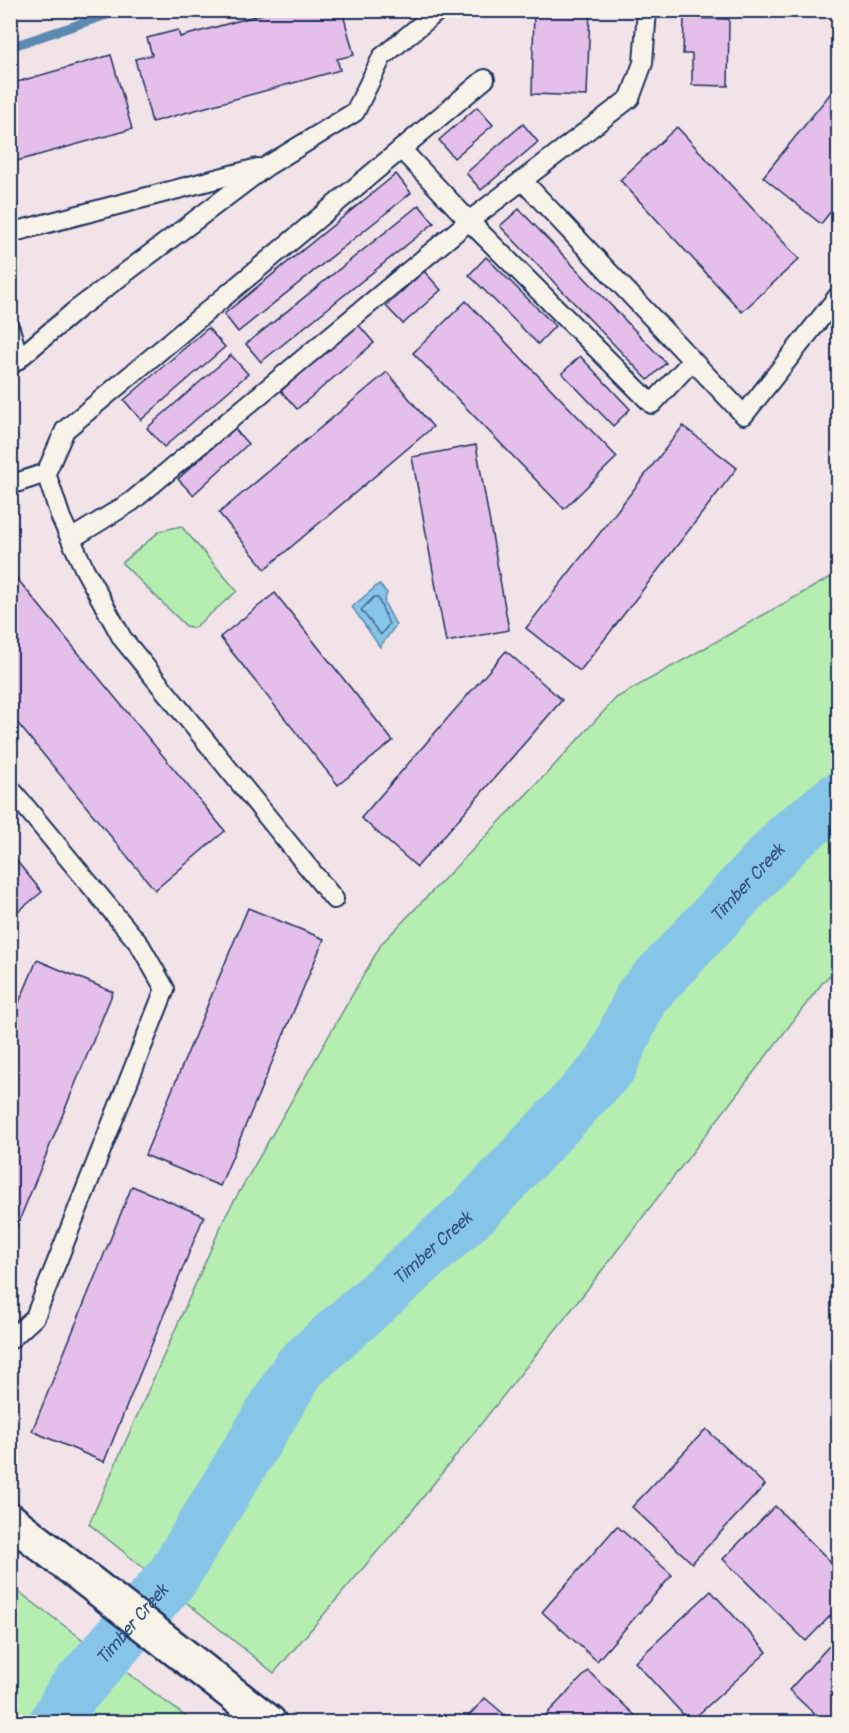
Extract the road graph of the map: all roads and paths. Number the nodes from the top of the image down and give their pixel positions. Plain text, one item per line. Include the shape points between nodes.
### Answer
1 (439, 10) edge
2 (647, 10) edge
3 (485, 79) dead end
4 (402, 149) junction
5 (267, 166) junction
6 (522, 180) junction
7 (469, 221) junction
8 (10, 233) edge
9 (838, 296) edge
10 (10, 329) edge
11 (692, 362) junction
12 (15, 363) edge
13 (46, 473) junction
14 (10, 485) edge
15 (71, 539) junction
16 (10, 788) edge
17 (334, 899) dead end
18 (10, 1340) edge
19 (10, 1520) edge
20 (269, 1722) edge

1 - 5 lane via 382,57 355,112
2 - 6 lane via 643,63 630,98
3 - 4 lane
4 - 7 lane
4 - 13 lane via 65,430
5 - 8 lane
5 - 12 lane via 76,310
6 - 7 lane
6 - 11 lane
7 - 11 lane via 652,404
7 - 15 lane via 131,502
9 - 11 lane via 744,415
10 - 12 lane
13 - 14 lane
13 - 15 lane
15 - 17 lane via 123,638
16 - 18 lane via 140,945 165,989 35,1317
19 - 20 main road

